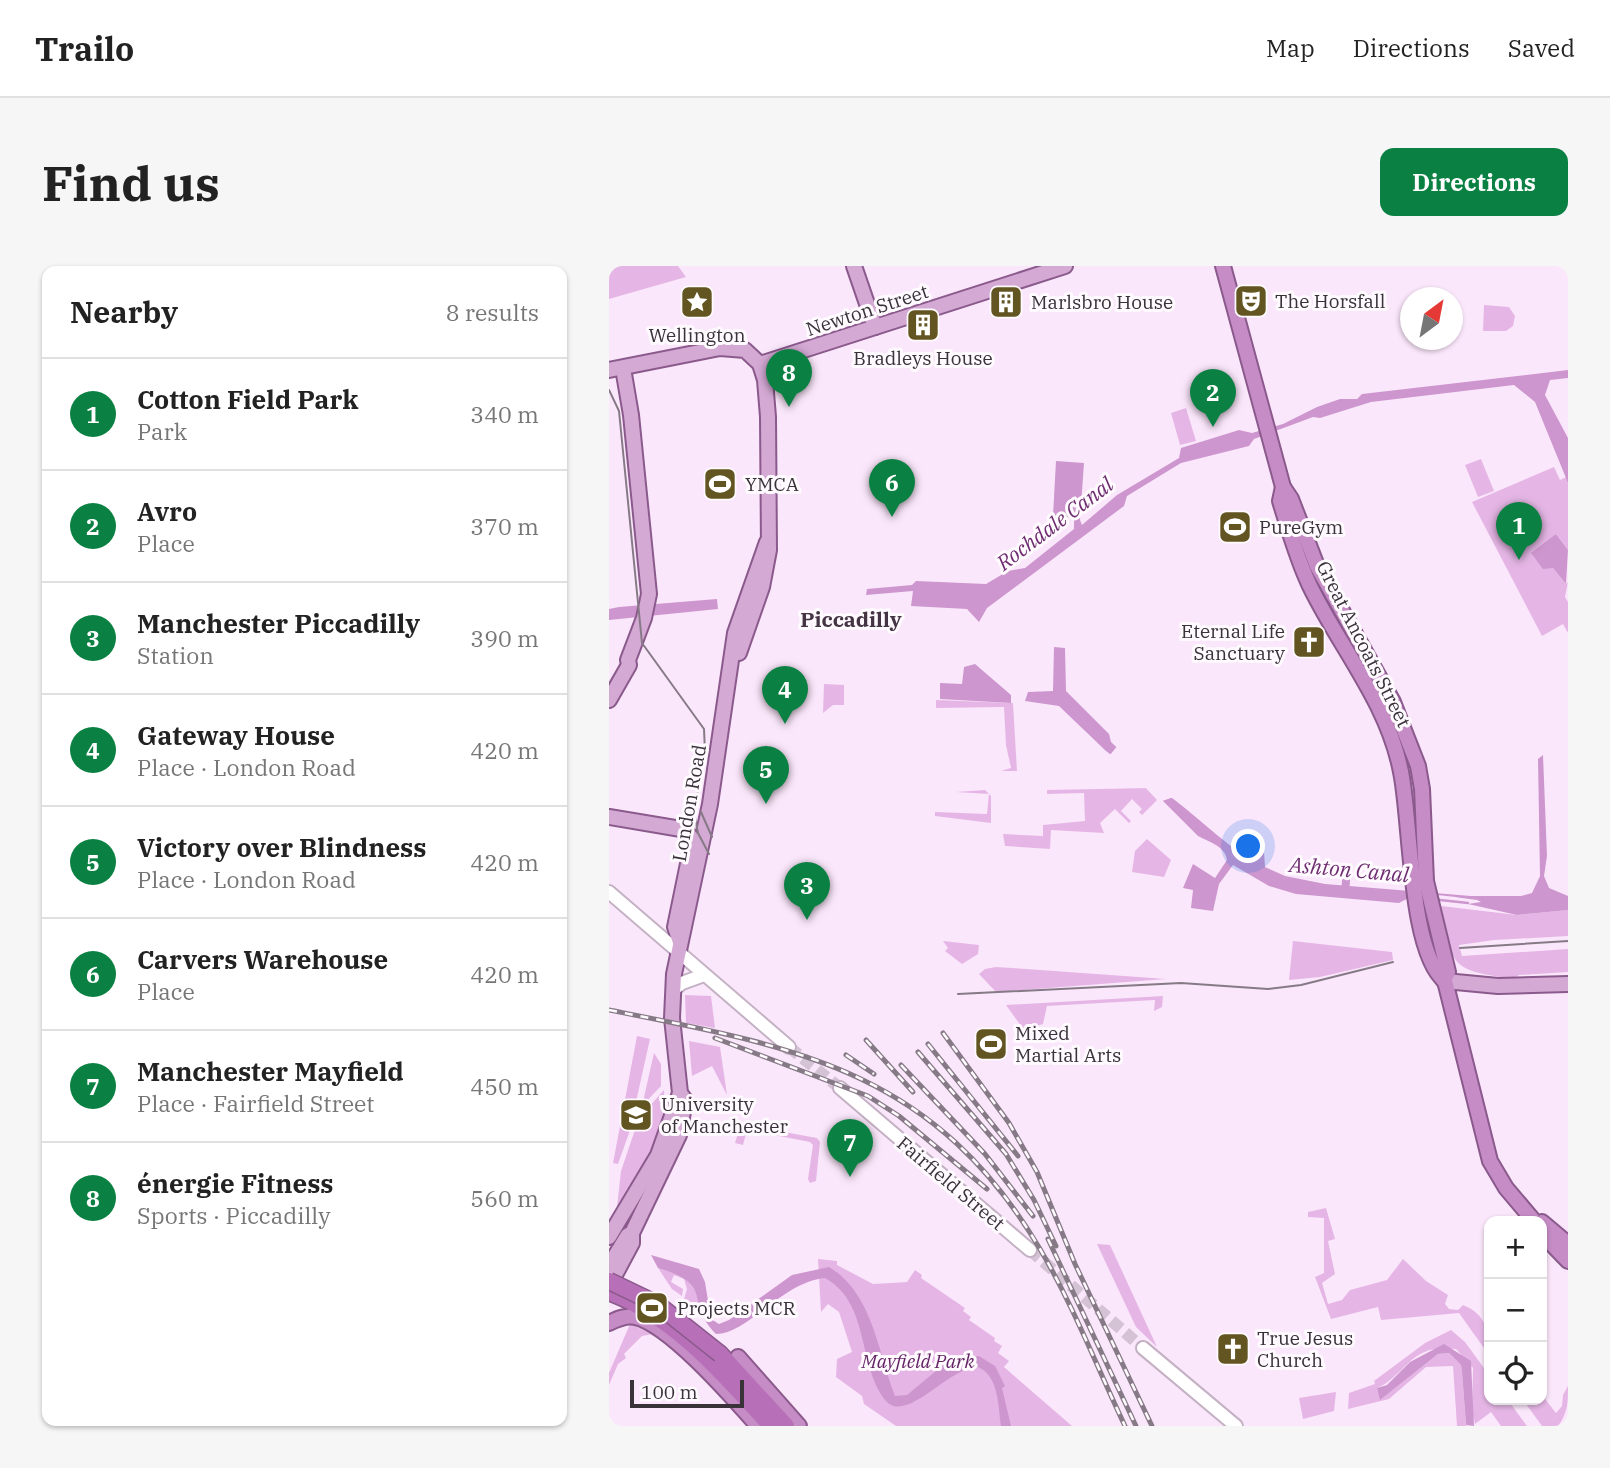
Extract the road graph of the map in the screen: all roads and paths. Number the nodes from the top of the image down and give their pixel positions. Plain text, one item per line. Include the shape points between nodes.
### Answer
1 (854, 266) edge
2 (1065, 266) edge
3 (1223, 266) edge
4 (875, 327) junction
5 (759, 362) junction
6 (616, 369) edge
7 (1283, 488) junction
8 (1326, 584) junction
9 (1310, 587) junction
10 (1362, 649) junction
11 (1354, 664) junction
12 (609, 700) edge
13 (609, 817) edge
14 (609, 892) edge
15 (1425, 911) junction
16 (680, 948) junction
17 (704, 975) junction
18 (1444, 981) junction
19 (1474, 984) junction
20 (1568, 984) edge
21 (673, 990) junction
22 (1450, 1004) junction
23 (789, 1047) tunnel mouth
24 (840, 1088) tunnel mouth
25 (680, 1093) junction
26 (1533, 1216) edge
27 (1547, 1228) edge
28 (611, 1230) edge
29 (1547, 1239) edge
30 (1568, 1244) edge
31 (1030, 1250) tunnel mouth
32 (1568, 1261) edge
33 (611, 1276) edge
34 (609, 1292) edge
35 (609, 1323) edge
36 (1143, 1348) tunnel mouth
37 (738, 1357) dead end
38 (716, 1359) junction
39 (758, 1426) edge
40 (771, 1426) edge
41 (786, 1426) edge
42 (799, 1426) edge
43 (1236, 1426) edge

1 - 4 main road
2 - 4 main road, Newton Street
3 - 7 highway, Great Ancoats Street
4 - 5 main road, Newton Street
5 - 6 main road via 736,348
5 - 16 main road, London Road via 767,403 769,550 766,570 730,658 710,804
6 - 12 main road via 639,483 649,600 629,665
7 - 8 highway, Great Ancoats Street
7 - 9 highway, Great Ancoats Street via 1280,501
8 - 9 highway
8 - 10 highway, Great Ancoats Street
9 - 11 highway, Great Ancoats Street
10 - 11 highway
10 - 15 highway, Great Ancoats Street via 1393,702 1417,766 1422,789
11 - 15 highway, Great Ancoats Street via 1384,719 1401,769 1411,870
13 - 16 main road, London Road via 686,832 692,843 675,927
14 - 16 main road
15 - 18 highway, Great Ancoats Street via 1436,975
16 - 17 main road
16 - 21 main road, London Road
17 - 21 main road
17 - 23 main road
18 - 19 main road
18 - 22 highway, Great Ancoats Street
19 - 20 main road
19 - 22 main road via 1460,990
21 - 25 main road, London Road
22 - 26 highway, Great Ancoats Street via 1490,1161 1506,1188
24 - 31 main road, Fairfield Street
25 - 28 main road, London Road via 658,1155
25 - 33 main road, London Road via 685,1100 680,1135 632,1233 625,1238
27 - 30 highway, Great Ancoats Street
29 - 32 highway
33 - 38 highway, bridge via 657,1304
34 - 38 highway via 670,1326
35 - 39 highway via 636,1317 662,1333
36 - 43 main road
37 - 42 highway
38 - 40 highway
38 - 41 highway

